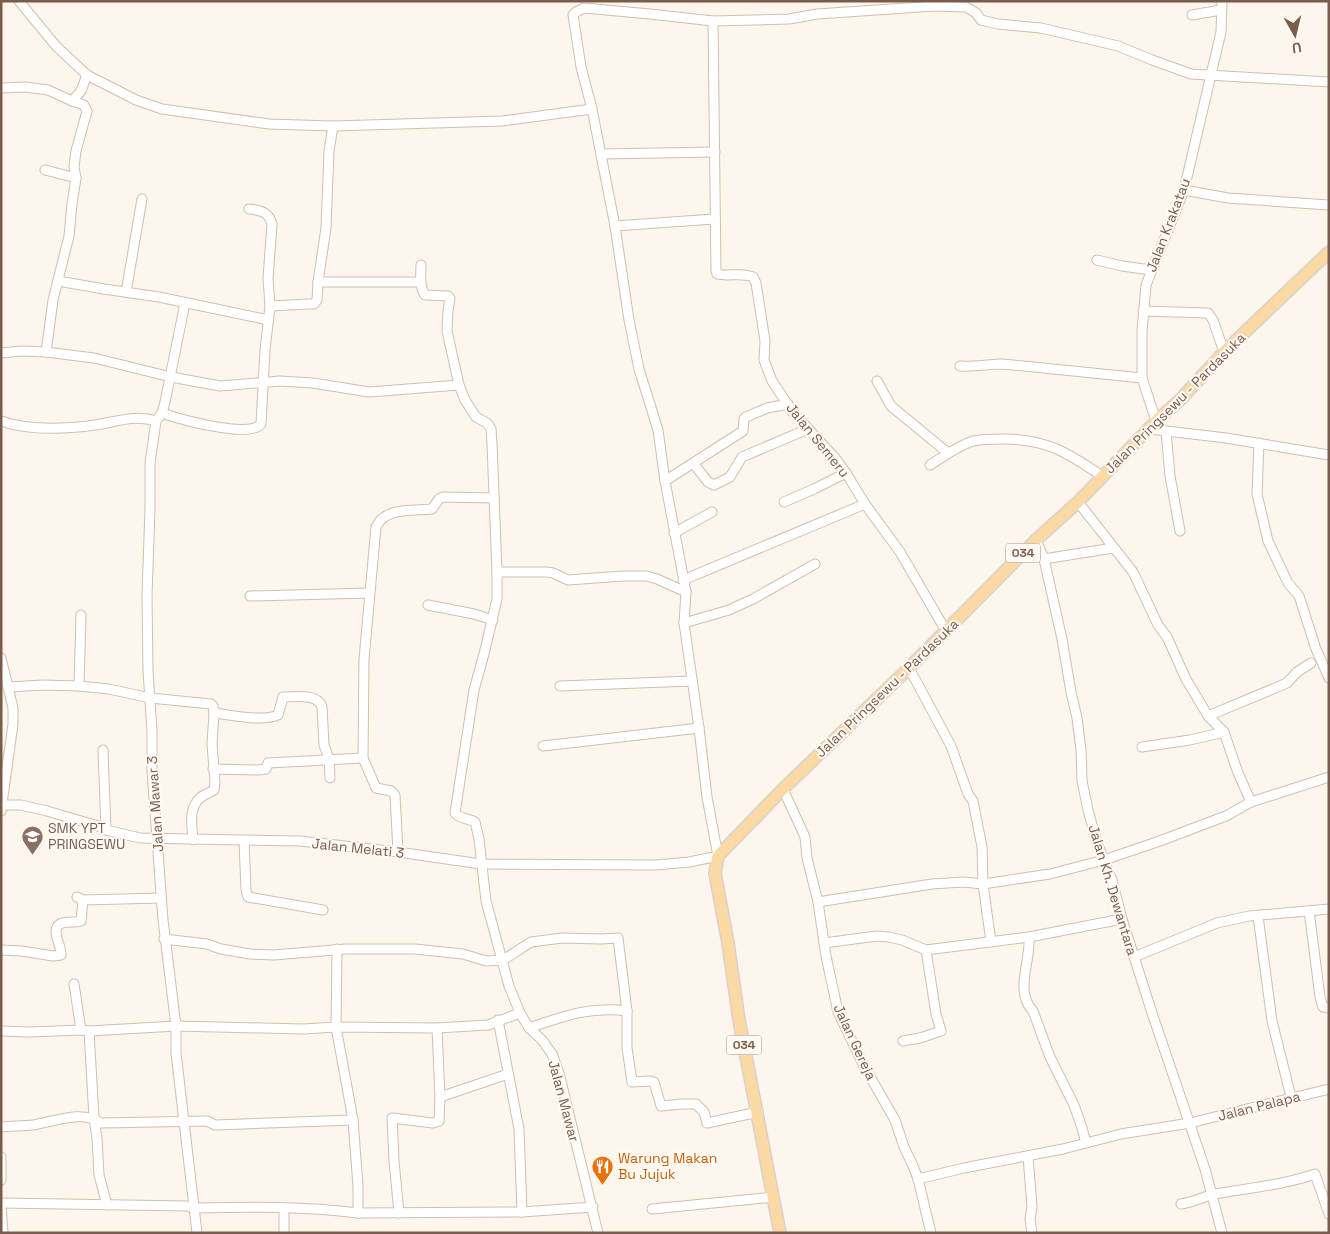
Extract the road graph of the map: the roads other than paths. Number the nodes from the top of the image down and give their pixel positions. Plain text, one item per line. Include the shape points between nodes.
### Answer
1 (19, 1) edge
2 (1221, 6) edge
3 (1192, 15) dead end
4 (714, 21) junction
5 (87, 75) junction
6 (1211, 76) junction
7 (1329, 82) edge
8 (1, 88) edge
9 (72, 101) junction
10 (592, 110) junction
11 (333, 126) junction
12 (715, 152) junction
13 (601, 154) junction
14 (45, 170) dead end
15 (76, 178) junction
16 (1184, 190) junction
17 (142, 198) dead end
18 (1329, 204) edge
19 (250, 208) dead end
20 (714, 220) junction
21 (615, 226) junction
22 (1329, 252) edge
23 (1098, 260) dead end
24 (421, 265) dead end
25 (1151, 270) junction
26 (58, 281) junction
27 (318, 282) junction
28 (420, 282) junction
29 (126, 292) junction
30 (185, 303) junction
31 (270, 306) junction
32 (1142, 311) junction
33 (269, 320) junction
34 (46, 352) junction
35 (1224, 352) junction
36 (1, 353) edge
37 (960, 366) dead end
38 (171, 377) junction
39 (1142, 378) junction
40 (877, 380) dead end
41 (264, 382) junction
42 (459, 385) junction
43 (788, 404) junction
44 (159, 417) junction
45 (1, 421) edge
46 (1153, 425) junction
47 (808, 428) junction
48 (1166, 431) junction
49 (1259, 443) junction
50 (948, 453) junction
51 (1329, 456) edge
52 (693, 463) junction
53 (930, 466) dead end
54 (846, 473) junction
55 (1102, 476) junction
56 (665, 481) junction
57 (494, 498) junction
58 (784, 502) dead end
59 (1078, 502) junction
60 (865, 504) junction
61 (712, 512) dead end
62 (1180, 531) dead end
63 (674, 532) junction
64 (1036, 540) junction
65 (1113, 548) junction
66 (1044, 559) junction
67 (815, 564) dead end
68 (497, 572) junction
69 (683, 580) junction
70 (686, 592) junction
71 (369, 593) junction
72 (250, 596) dead end
73 (428, 605) dead end
74 (80, 615) dead end
75 (493, 620) junction
76 (684, 623) junction
77 (946, 631) junction
78 (1, 658) edge
79 (1311, 663) dead end
80 (909, 668) junction
81 (1329, 678) edge
82 (692, 680) junction
83 (79, 686) junction
84 (560, 686) dead end
85 (9, 687) junction
86 (150, 698) junction
87 (214, 713) junction
88 (1208, 716) junction
89 (700, 728) junction
90 (1224, 732) junction
91 (544, 746) dead end
92 (1142, 747) dead end
93 (103, 750) dead end
94 (363, 758) junction
95 (329, 759) junction
96 (214, 769) junction
97 (1329, 777) edge
98 (330, 778) dead end
99 (783, 789) junction
100 (2, 794) edge
101 (1251, 802) junction
102 (2, 808) edge
103 (106, 830) junction
104 (158, 838) junction
105 (193, 840) junction
106 (244, 841) junction
107 (398, 852) junction
108 (718, 856) junction
109 (1104, 860) junction
110 (481, 864) junction
111 (983, 884) junction
112 (161, 898) junction
113 (818, 902) junction
114 (1329, 909) edge
115 (323, 910) dead end
116 (1309, 911) junction
117 (1258, 916) junction
118 (1122, 919) junction
119 (1029, 938) junction
120 (164, 939) junction
121 (990, 942) junction
122 (824, 943) junction
123 (337, 949) junction
124 (1, 950) edge
125 (926, 950) junction
126 (1134, 956) junction
127 (503, 960) junction
128 (74, 984) dead end
129 (1329, 1008) edge
130 (627, 1011) junction
131 (520, 1013) junction
132 (498, 1020) junction
133 (176, 1026) junction
134 (336, 1027) junction
135 (437, 1028) junction
136 (529, 1028) junction
137 (1, 1031) edge
138 (85, 1031) junction
139 (903, 1042) dead end
140 (508, 1074) junction
141 (1329, 1089) edge
142 (440, 1097) junction
143 (1291, 1097) junction
144 (758, 1112) junction
145 (94, 1118) junction
146 (353, 1120) junction
147 (184, 1122) junction
148 (1190, 1123) junction
149 (1, 1126) edge
150 (1086, 1144) junction
151 (1028, 1156) junction
152 (1, 1157) edge
153 (918, 1179) junction
154 (1, 1180) edge
155 (1213, 1195) junction
156 (774, 1198) junction
157 (1, 1204) edge
158 (1181, 1204) dead end
159 (107, 1205) junction
160 (593, 1206) junction
161 (195, 1208) junction
162 (284, 1208) junction
163 (652, 1209) dead end
164 (522, 1212) junction
165 (358, 1213) junction
166 (399, 1213) junction
167 (1329, 1214) edge
168 (3, 1233) edge
169 (197, 1233) edge
170 (284, 1233) edge
171 (598, 1233) edge
172 (780, 1233) edge
173 (932, 1233) edge
174 (1032, 1233) edge
175 (1222, 1233) edge

1 - 5 street via 56,46
2 - 3 street
2 - 6 street, Jalan Krakatau via 1221,32
4 - 6 street via 789,19 935,6 966,7 981,20 1041,28 1118,46 1174,69
4 - 10 street via 584,8 576,12 573,15 581,67
4 - 12 street, Jalan Semeru
5 - 9 street
5 - 11 street via 136,100 162,109 270,124
6 - 7 street
6 - 16 street, Jalan Krakatau
8 - 9 street via 48,90
9 - 15 street via 87,111 76,151
10 - 11 street via 502,120
10 - 13 street
11 - 27 street
12 - 13 street
12 - 20 street, Jalan Semeru
13 - 21 street
14 - 15 street
15 - 26 street via 69,236
16 - 18 street via 1228,198
16 - 25 street, Jalan Krakatau
17 - 29 street
19 - 31 street via 270,216 272,224 268,278
20 - 21 street
20 - 43 street, Jalan Semeru via 717,274 753,277 765,341 764,360 772,380
21 - 56 street via 629,320 658,430
22 - 35 main road, Jalan Pringsewu - Pardasuka / 034
23 - 25 street
24 - 28 street
25 - 32 street, Jalan Krakatau
26 - 29 street
26 - 34 street via 52,300
27 - 28 street
27 - 31 street via 314,304
28 - 42 street via 425,295 450,298 447,331
29 - 30 street
30 - 33 street
30 - 38 street, Jalan Mawar 3
31 - 33 street
32 - 35 street via 1208,313
32 - 39 street, Jalan Krakatau
33 - 41 street
34 - 36 street
34 - 38 street via 94,358
35 - 46 main road, Jalan Pringsewu - Pardasuka / 034
37 - 39 street via 1003,364
38 - 41 street via 220,386
38 - 44 street, Jalan Mawar 3
39 - 46 street, Jalan Krakatau
40 - 50 street via 891,406
41 - 42 street via 313,383 369,392
41 - 44 street via 261,424 256,429 229,429
42 - 57 street via 476,417 488,423 491,429
43 - 47 street, Jalan Semeru
43 - 52 street via 746,417 744,431
44 - 45 street via 48,428
44 - 86 street, Jalan Mawar 3 via 150,463 147,579
46 - 48 street
46 - 55 main road, Jalan Pringsewu - Pardasuka / 034
47 - 52 street via 742,457 730,477 721,483 711,485
47 - 54 street, Jalan Semeru
48 - 49 street
48 - 62 street
49 - 51 street
49 - 81 street via 1257,494 1268,541 1288,583 1299,596
50 - 53 street
50 - 55 street via 973,441 1019,439 1048,444 1070,454
52 - 56 street
54 - 58 street
54 - 60 street, Jalan Semeru
55 - 59 main road, Jalan Pringsewu - Pardasuka / 034
56 - 63 street
57 - 68 street
57 - 71 street via 448,496 439,499 432,509 392,512 379,520
59 - 64 main road, Jalan Pringsewu - Pardasuka / 034
59 - 65 street
60 - 69 street
60 - 77 street, Jalan Semeru via 900,552
61 - 63 street
63 - 69 street
64 - 66 street, Jalan Kh. Dewantara
64 - 77 main road, Jalan Pringsewu - Pardasuka / 034
65 - 66 street
65 - 88 street via 1133,572
66 - 109 street, Jalan Kh. Dewantara via 1077,718 1084,795
67 - 76 street via 729,610
68 - 70 street via 546,572 568,580 647,576
68 - 75 street
69 - 70 street
70 - 76 street
71 - 72 street
71 - 94 street via 364,659
73 - 75 street
74 - 83 street
75 - 110 street, Jalan Mawar via 474,690 454,810 458,817 475,822
76 - 82 street
77 - 80 main road, Jalan Pringsewu - Pardasuka / 034
78 - 85 street
79 - 88 street via 1296,672 1287,683
80 - 99 main road, Jalan Pringsewu - Pardasuka / 034
80 - 111 street via 951,746 973,801 982,847
82 - 84 street
82 - 89 street
83 - 85 street
83 - 86 street
85 - 100 street via 13,724
86 - 87 street via 211,704
86 - 104 street, Jalan Mawar 3
87 - 95 street via 274,717 278,715 284,697 317,699 322,707 324,745
87 - 96 street
88 - 90 street
89 - 91 street
89 - 108 street via 706,797
90 - 92 street
90 - 101 street
93 - 103 street
94 - 95 street
94 - 107 street via 376,788 391,790 395,795
95 - 96 street via 268,763 266,769 259,770
95 - 98 street
96 - 105 street via 214,790 201,797 191,813
97 - 101 street
99 - 108 main road, Jalan Pringsewu - Pardasuka / 034
99 - 113 street, Jalan Gereja via 805,837
100 - 102 street
101 - 109 street via 1226,816
102 - 103 street, Jalan Melati 3 via 21,805
103 - 104 street, Jalan Melati 3 via 140,838
104 - 105 street, Jalan Melati 3
104 - 112 street, Jalan Mawar 3
105 - 106 street, Jalan Melati 3
106 - 107 street, Jalan Melati 3 via 300,841
106 - 115 street via 248,897
107 - 110 street, Jalan Melati 3
108 - 110 street, Jalan Melati 3 via 655,865
108 - 144 main road, 034 via 715,872
109 - 111 street via 1050,874
109 - 118 street, Jalan Kh. Dewantara
110 - 127 street, Jalan Mawar via 486,901
111 - 113 street via 932,884
111 - 121 street
112 - 120 street, Jalan Mawar 3
112 - 124 street via 80,898 82,920 56,928 61,955
113 - 122 street, Jalan Gereja
114 - 116 street
116 - 117 street
116 - 129 street via 1320,997 1323,1007
117 - 126 street via 1217,922
117 - 143 street via 1272,1021
118 - 119 street
118 - 126 street, Jalan Kh. Dewantara
119 - 121 street
119 - 150 street via 1024,997 1074,1105
120 - 123 street via 250,954
120 - 133 street, Jalan Mawar 3
121 - 125 street
122 - 125 street via 877,936 902,940
122 - 153 street, Jalan Gereja via 838,1012 895,1120
123 - 127 street via 433,950 486,961
123 - 134 street
125 - 139 street via 941,1031
126 - 148 street, Jalan Kh. Dewantara
127 - 130 street via 531,942 562,938 618,938
127 - 131 street, Jalan Mawar
128 - 138 street
130 - 136 street via 586,1010
130 - 144 street via 626,1048 632,1082 654,1082 661,1106 696,1104 704,1112 707,1123
131 - 132 street
131 - 136 street, Jalan Mawar
132 - 135 street via 488,1025
132 - 140 street
133 - 134 street
133 - 138 street
133 - 147 street, Jalan Mawar 3
134 - 135 street
134 - 146 street
135 - 142 street
136 - 160 street, Jalan Mawar via 552,1054 559,1073
137 - 138 street
138 - 145 street
140 - 142 street
140 - 164 street via 518,1129
141 - 143 street, Jalan Palapa
142 - 166 street via 439,1121 433,1124 392,1118
143 - 148 street, Jalan Palapa
144 - 156 main road, 034
145 - 147 street via 101,1123
145 - 149 street via 77,1116 33,1125
145 - 159 street via 99,1175
146 - 147 street via 218,1125 211,1125 209,1121
146 - 165 street
147 - 161 street, Jalan Mawar 3
148 - 150 street, Jalan Palapa via 1122,1134
148 - 155 street, Jalan Kh. Dewantara
150 - 151 street, Jalan Palapa
151 - 153 street, Jalan Palapa
151 - 174 street
152 - 154 street
153 - 173 street, Jalan Gereja
155 - 158 street
155 - 167 street via 1315,1174
155 - 175 street, Jalan Kh. Dewantara
156 - 163 street
156 - 172 main road, 034
157 - 159 street
157 - 168 street
159 - 161 street
160 - 164 street
160 - 171 street, Jalan Mawar
161 - 162 street
161 - 169 street, Jalan Mawar 3
162 - 165 street
162 - 170 street
164 - 166 street
165 - 166 street

